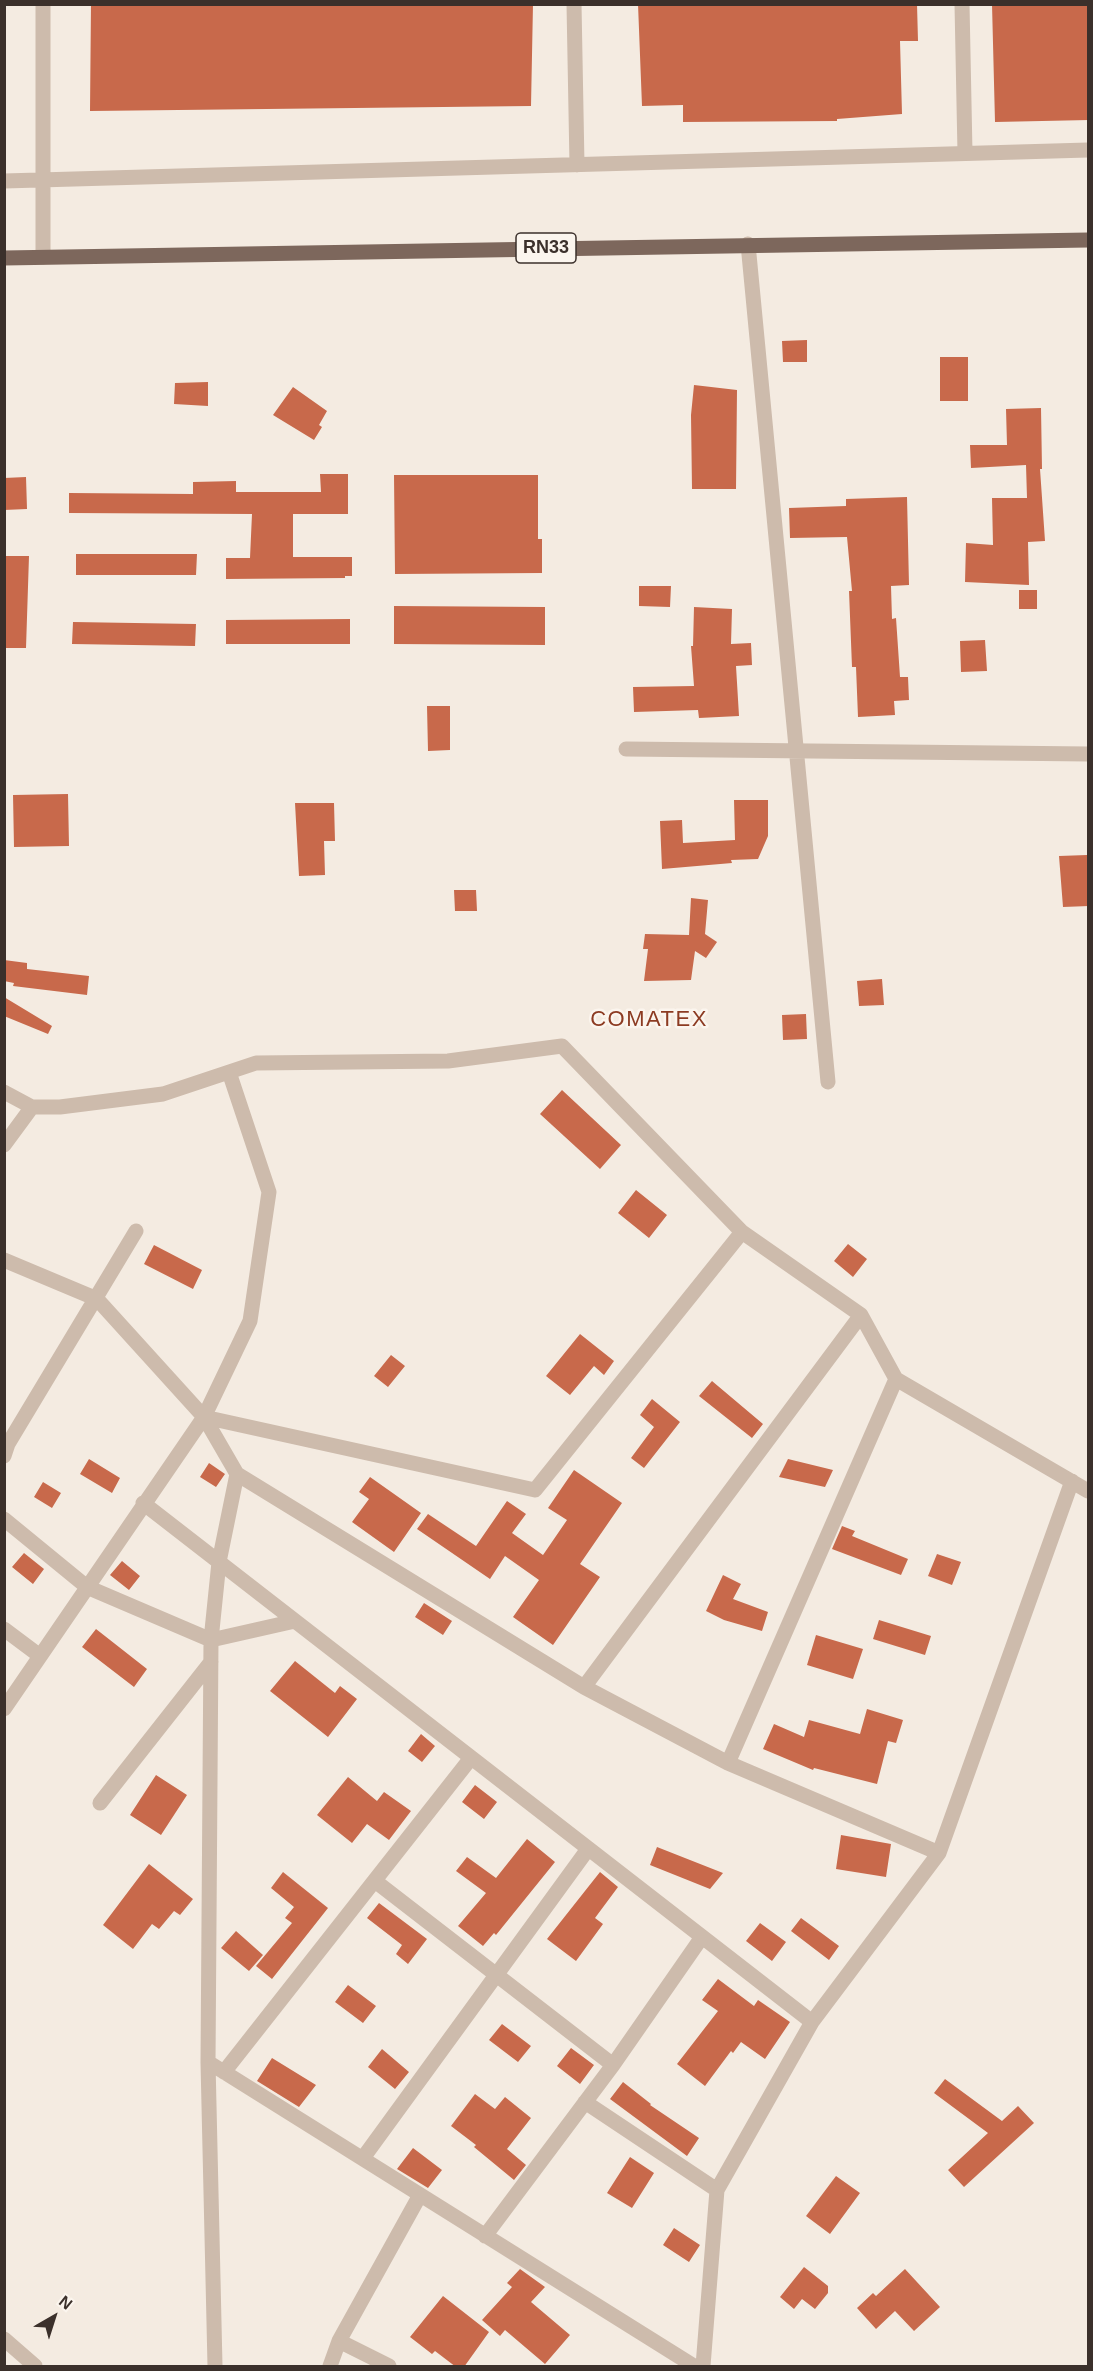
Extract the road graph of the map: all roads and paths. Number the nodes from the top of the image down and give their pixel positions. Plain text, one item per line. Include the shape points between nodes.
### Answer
1 (43, 4) edge
2 (574, 4) edge
3 (962, 4) edge
4 (1089, 150) edge
5 (965, 153) junction
6 (578, 165) junction
7 (44, 180) junction
8 (4, 181) edge
9 (1089, 240) edge
10 (748, 244) junction
11 (43, 257) junction
12 (4, 258) edge
13 (626, 749) dead end
14 (796, 751) junction
15 (1089, 753) edge
16 (229, 1072) junction
17 (828, 1082) dead end
18 (4, 1092) edge
19 (32, 1107) junction
20 (4, 1145) edge
21 (136, 1231) dead end
22 (742, 1232) junction
23 (4, 1260) edge
24 (97, 1299) junction
25 (861, 1316) junction
26 (896, 1379) junction
27 (204, 1417) junction
28 (6, 1447) edge
29 (237, 1474) junction
30 (1072, 1481) junction
31 (1089, 1491) edge
32 (143, 1503) junction
33 (4, 1519) edge
34 (219, 1562) junction
35 (87, 1587) junction
36 (295, 1621) junction
37 (4, 1629) edge
38 (211, 1640) junction
39 (40, 1656) junction
40 (211, 1662) junction
41 (584, 1687) junction
42 (4, 1708) edge
43 (471, 1758) junction
44 (728, 1763) junction
45 (100, 1803) dead end
46 (588, 1849) junction
47 (939, 1853) junction
48 (375, 1881) junction
49 (702, 1937) junction
50 (497, 1974) junction
51 (812, 2022) junction
52 (208, 2062) junction
53 (613, 2065) junction
54 (224, 2072) junction
55 (585, 2102) junction
56 (363, 2158) junction
57 (717, 2190) junction
58 (420, 2195) junction
59 (486, 2236) junction
60 (4, 2338) edge
61 (339, 2341) junction
62 (35, 2367) edge
63 (215, 2367) edge
64 (330, 2367) edge
65 (389, 2367) edge
66 (694, 2367) edge
67 (703, 2367) edge

1 - 7 street
2 - 6 street
3 - 5 street
4 - 5 street
5 - 6 street
6 - 7 street
7 - 8 street
7 - 11 street
9 - 10 main road, RN33
10 - 11 main road, RN33
10 - 14 street
11 - 12 main road, RN33
13 - 14 street
14 - 15 street
14 - 17 street
16 - 19 street via 163,1094
16 - 22 street via 256,1063 448,1061 562,1046
16 - 27 street via 268,1192 250,1321
18 - 19 street
19 - 20 street
21 - 24 street
22 - 25 street
22 - 27 street via 535,1490
23 - 24 street
24 - 27 street
24 - 28 street
25 - 26 street
25 - 41 street
26 - 30 street
26 - 44 street
27 - 29 street
27 - 32 street
29 - 34 street
29 - 41 street
30 - 31 street
30 - 47 street
32 - 34 street
32 - 35 street
33 - 35 street
34 - 36 street
34 - 38 street
35 - 38 street
35 - 39 street
36 - 38 street
36 - 43 street
37 - 39 street
38 - 40 street
39 - 42 street
40 - 45 street
40 - 52 street
41 - 44 street
43 - 46 street
43 - 48 street
44 - 47 street
46 - 49 street
46 - 50 street
47 - 51 street
48 - 50 street
48 - 54 street
49 - 51 street
49 - 53 street
50 - 53 street
50 - 56 street
51 - 57 street
52 - 54 street
52 - 63 street
53 - 55 street
54 - 56 street
55 - 57 street
55 - 59 street
56 - 58 street
57 - 67 street
58 - 59 street
58 - 61 street
59 - 66 street
60 - 62 street
61 - 64 street
61 - 65 street

